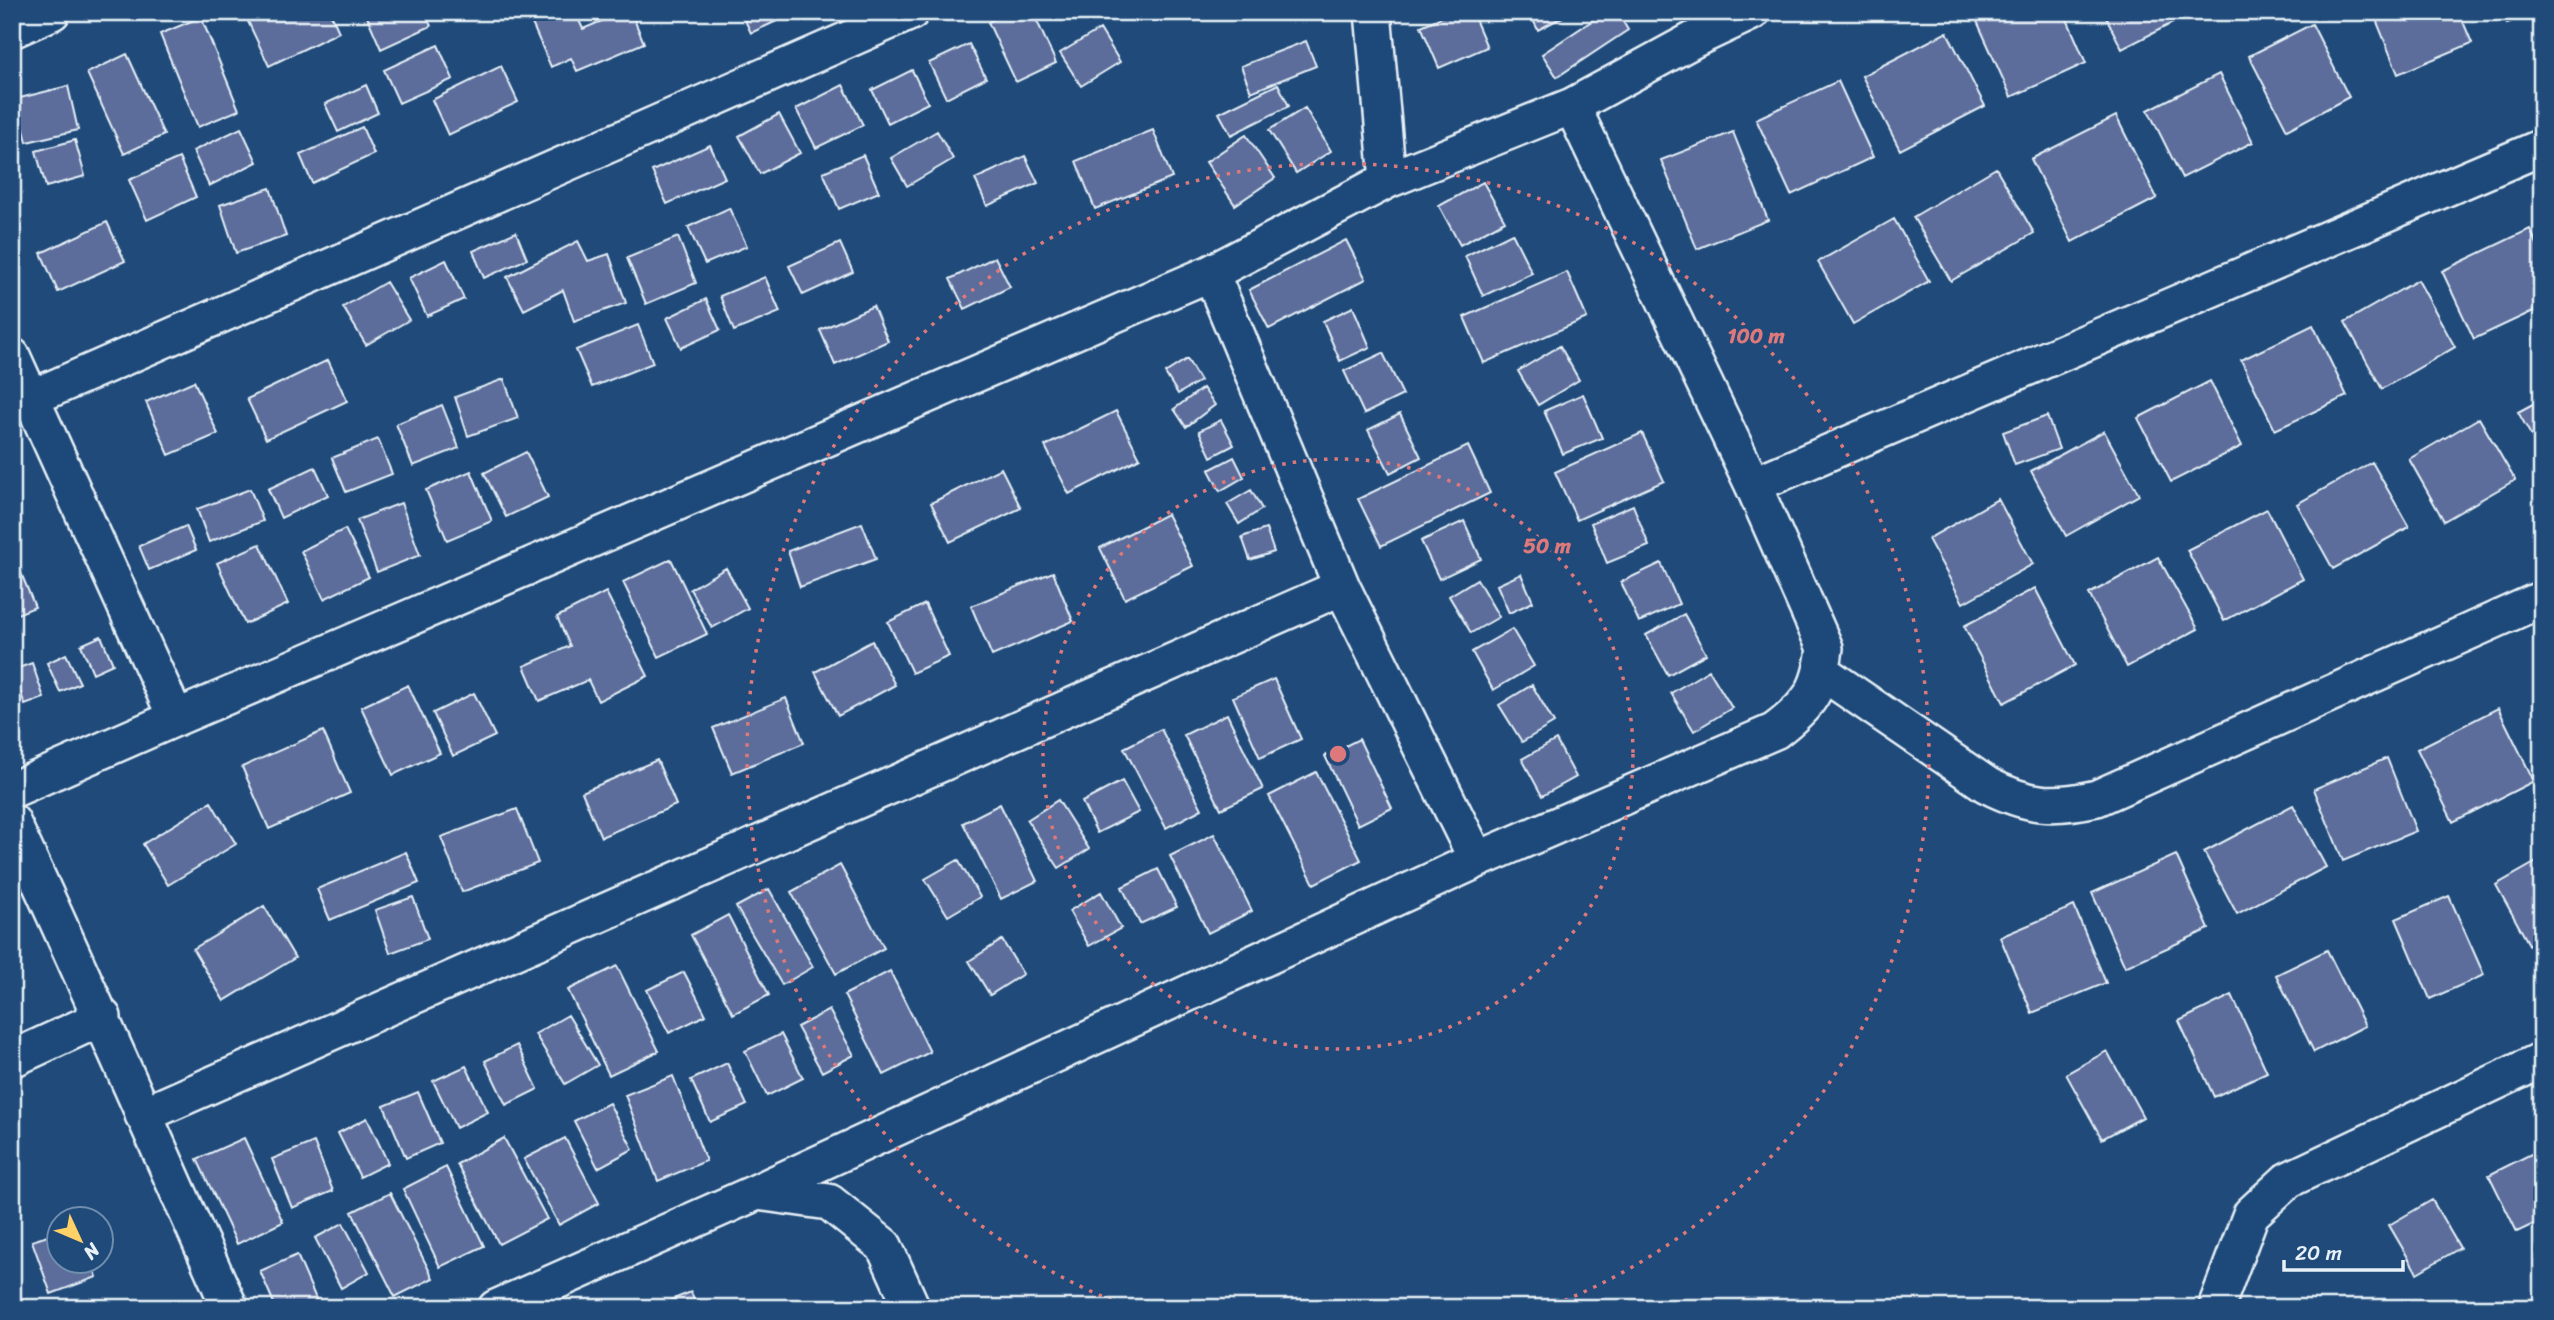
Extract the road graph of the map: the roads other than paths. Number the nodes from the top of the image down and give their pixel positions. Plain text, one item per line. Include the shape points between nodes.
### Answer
1 (52, 12) edge
2 (911, 12) edge
3 (1373, 12) edge
4 (1752, 12) edge
5 (1694, 25) edge
6 (12, 30) edge
7 (1572, 106) junction
8 (2542, 147) edge
9 (1388, 180) junction
10 (1211, 273) junction
11 (12, 356) edge
12 (32, 398) junction
13 (1753, 485) junction
14 (1342, 587) junction
15 (2542, 599) edge
16 (1822, 672) junction
17 (176, 718) junction
18 (12, 790) edge
19 (12, 822) edge
20 (1477, 860) junction
21 (103, 1017) junction
22 (12, 1059) edge
23 (2542, 1060) edge
24 (143, 1115) junction
25 (757, 1192) junction
26 (230, 1308) edge
27 (496, 1308) edge
28 (912, 1308) edge
29 (2219, 1308) edge

1 - 6 street
2 - 12 street
3 - 9 street
4 - 5 street
5 - 7 street
7 - 9 street
7 - 13 street
8 - 13 street
9 - 10 street
10 - 14 street
10 - 17 street
11 - 12 street
12 - 17 street
13 - 16 street via 1825,648
14 - 20 street
14 - 24 street
15 - 16 street via 2097,798 2064,805 2036,804 1987,785
16 - 20 street via 1813,697 1775,731
17 - 18 street
19 - 21 street
20 - 25 street
21 - 22 street
21 - 24 street
23 - 29 street via 2288,1180 2251,1214
24 - 26 street
25 - 27 street
25 - 28 street via 829,1202 884,1245

